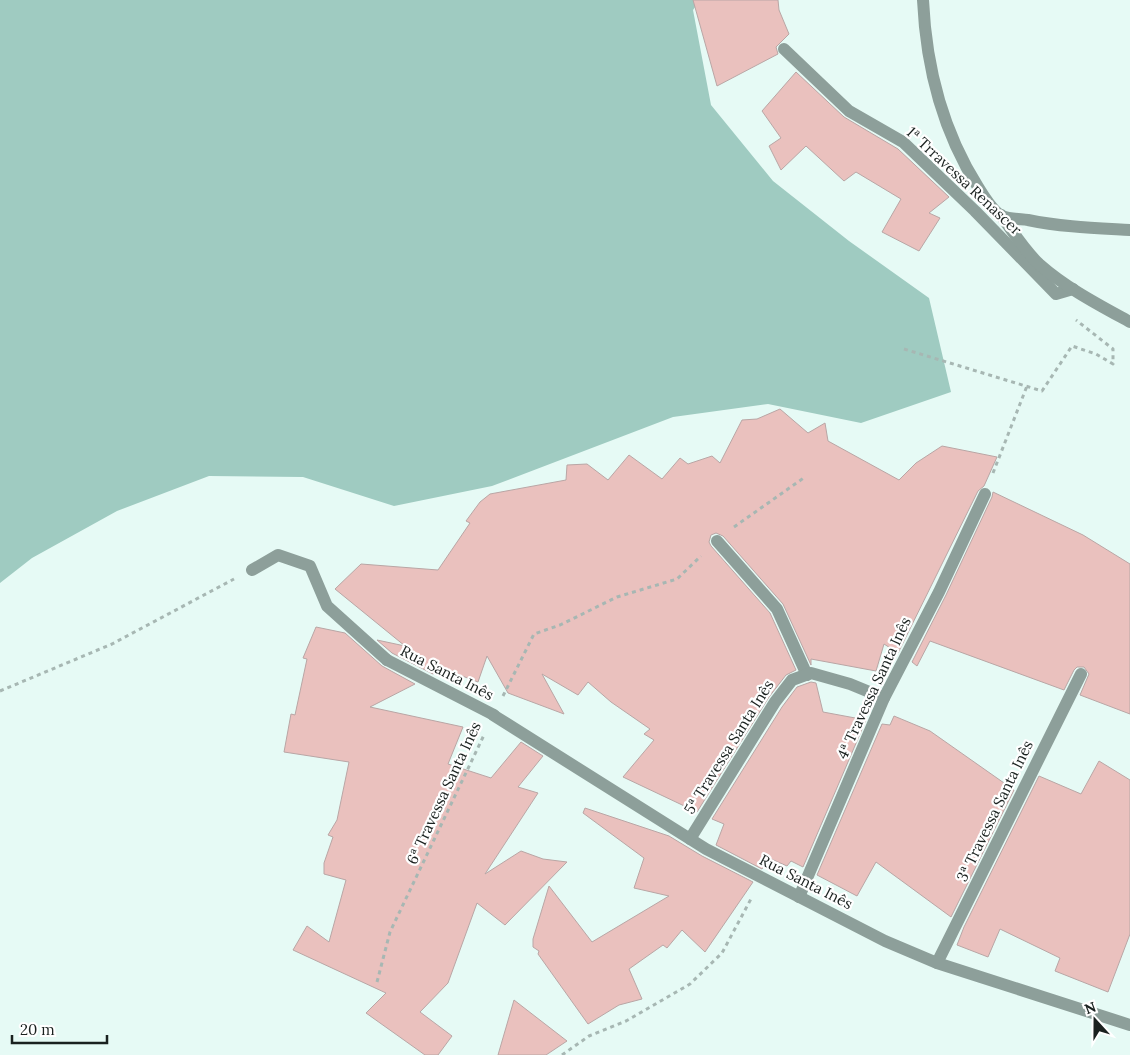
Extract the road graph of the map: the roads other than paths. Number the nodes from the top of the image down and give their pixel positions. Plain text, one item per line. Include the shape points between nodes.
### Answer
1 (923, 0) edge
2 (784, 49) dead end
3 (1001, 216) junction
4 (1130, 230) edge
5 (1073, 288) junction
6 (1130, 322) edge
7 (984, 494) road end
8 (717, 541) road end
9 (252, 570) road end
10 (806, 674) junction
11 (1081, 674) dead end
12 (884, 698) junction
13 (690, 839) junction
14 (799, 897) junction
15 (937, 963) junction
16 (1130, 1025) edge

1 - 3 street via 924,33 944,120 970,174
2 - 5 street, 1ª Trravessa Renascer via 849,111 904,142 1056,294
3 - 4 street via 1063,227
3 - 5 street via 1039,264
5 - 6 street
7 - 12 street, 4ª Travessa Santa Inês
8 - 10 street via 776,609
9 - 13 street, Rua Santa Inês via 278,555 310,566 327,606 387,660 493,715
10 - 12 street via 850,684
10 - 13 street, 5ª Travessa Santa Inês via 792,680 775,702
11 - 15 street, 3ª Travessa Santa Inês
12 - 14 street, 4ª Travessa Santa Inês
13 - 14 street, Rua Santa Inês
14 - 15 street, Rua Santa Inês via 885,941
15 - 16 street, Rua Santa Inês

